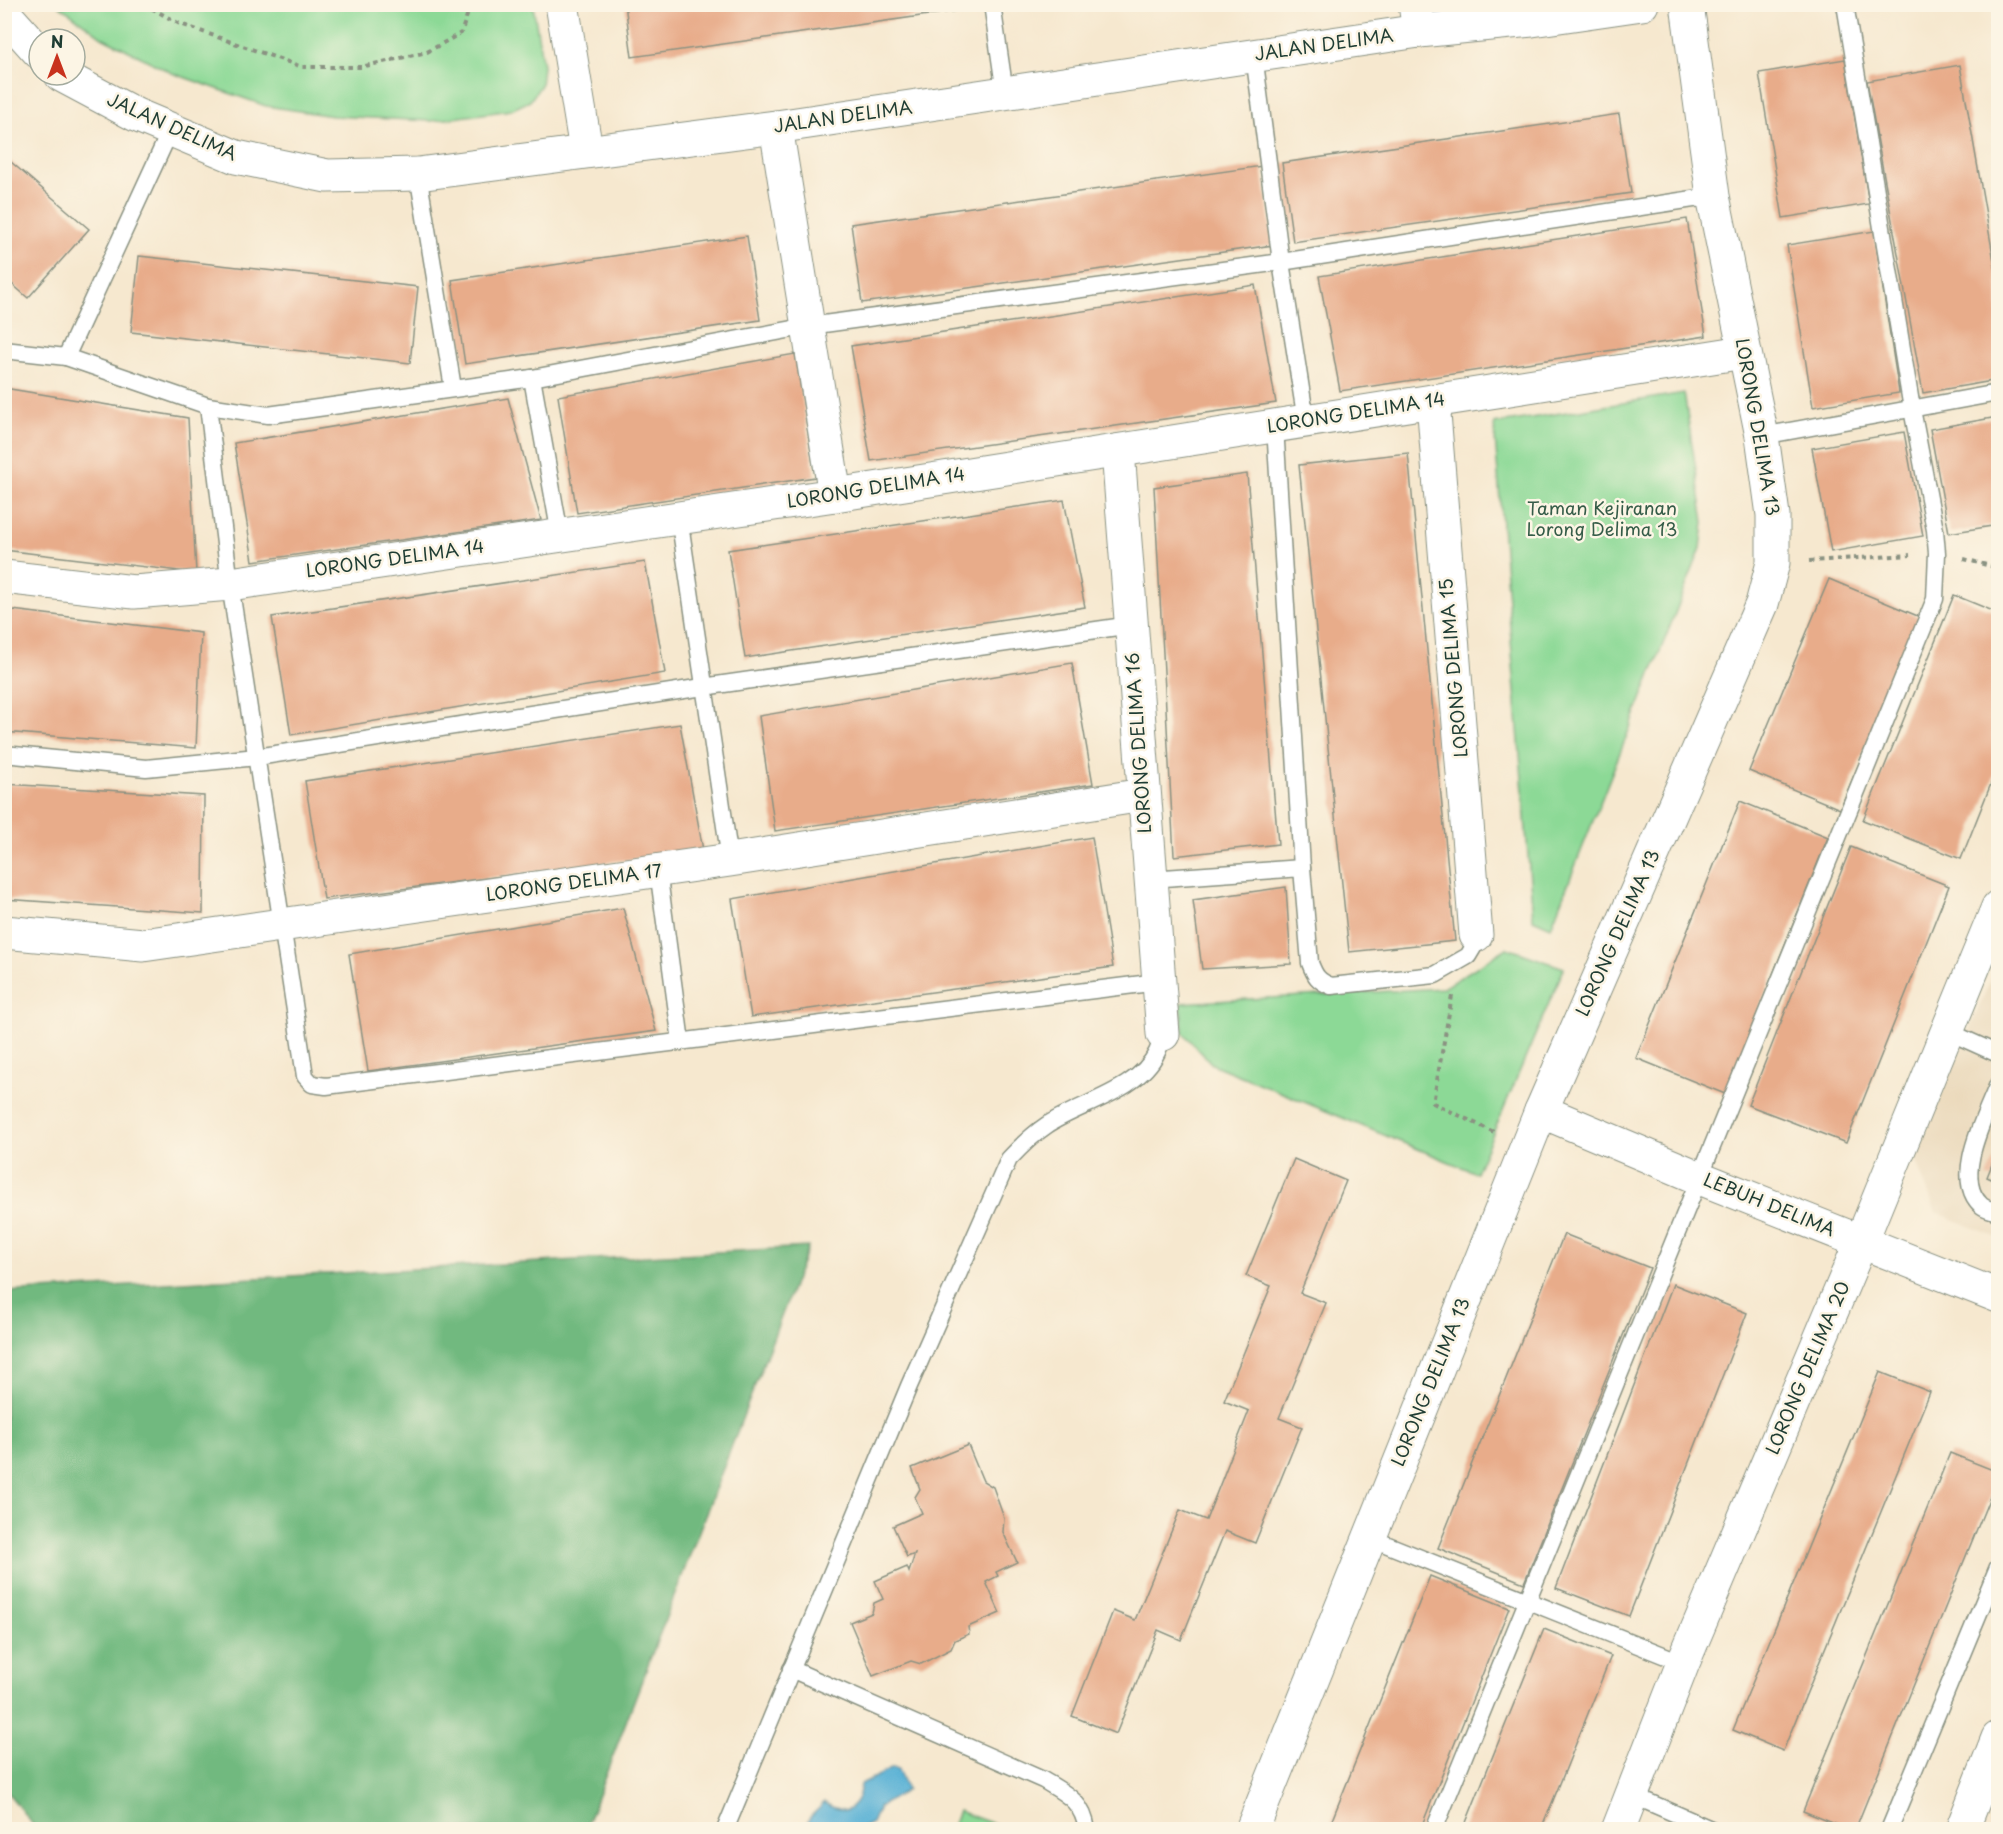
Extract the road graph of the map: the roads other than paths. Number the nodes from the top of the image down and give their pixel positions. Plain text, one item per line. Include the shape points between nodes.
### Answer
1 (562, 4) edge
2 (992, 4) edge
3 (1642, 4) edge
4 (1688, 4) edge
5 (1845, 4) edge
6 (4, 13) edge
7 (1417, 18) edge
8 (27, 39) edge
9 (1254, 55) junction
10 (84, 87) edge
11 (1005, 93) junction
12 (776, 127) junction
13 (171, 129) junction
14 (586, 150) junction
15 (418, 174) junction
16 (1713, 196) junction
17 (1281, 262) junction
18 (809, 327) junction
19 (4, 350) edge
20 (1744, 352) junction
21 (66, 357) junction
22 (532, 378) junction
23 (453, 388) junction
24 (1998, 393) edge
25 (1433, 401) junction
26 (208, 406) junction
27 (1912, 409) junction
28 (1291, 423) junction
29 (1762, 436) junction
30 (1118, 451) junction
31 (835, 495) junction
32 (679, 517) junction
33 (560, 534) junction
34 (4, 577) edge
35 (230, 584) junction
36 (1131, 625) junction
37 (703, 687) junction
38 (4, 754) edge
39 (257, 757) junction
40 (1143, 795) junction
41 (730, 860) junction
42 (1302, 868) junction
43 (658, 870) junction
44 (1150, 879) junction
45 (1998, 906) edge
46 (283, 926) junction
47 (4, 932) edge
48 (1476, 935) joint
49 (1158, 982) junction
50 (1947, 1031) junction
51 (1163, 1034) joint
52 (681, 1042) junction
53 (1998, 1054) edge
54 (1998, 1084) edge
55 (1541, 1111) junction
56 (1700, 1178) junction
57 (1998, 1212) edge
58 (1861, 1242) junction
59 (1998, 1296) edge
60 (1368, 1537) junction
61 (1998, 1567) edge
62 (1528, 1602) junction
63 (1683, 1663) junction
64 (790, 1669) junction
65 (1998, 1738) edge
66 (1632, 1795) junction
67 (725, 1830) edge
68 (1087, 1830) edge
69 (1252, 1830) edge
70 (1434, 1830) edge
71 (1618, 1830) edge
72 (1713, 1830) edge
73 (1889, 1830) edge
74 (1962, 1830) edge

1 - 14 street
2 - 11 lane
3 - 7 street, JALAN DELIMA via 1532,20
4 - 16 street, LORONG DELIMA 13
5 - 27 lane
6 - 8 street
7 - 9 street, JALAN DELIMA
9 - 11 street, JALAN DELIMA
9 - 17 lane
10 - 13 street, JALAN DELIMA
11 - 12 street, JALAN DELIMA
12 - 14 street, JALAN DELIMA
12 - 18 street
13 - 15 street, JALAN DELIMA via 236,157 327,176
13 - 21 lane
14 - 15 street, JALAN DELIMA
15 - 23 lane
16 - 17 lane
16 - 20 street, LORONG DELIMA 13
17 - 18 lane
17 - 28 lane
18 - 22 lane
18 - 31 street
19 - 21 lane
20 - 25 street, LORONG DELIMA 14
20 - 29 street, LORONG DELIMA 13
21 - 26 lane
22 - 23 lane
22 - 33 lane
23 - 26 lane via 268,416
24 - 27 lane
25 - 28 street, LORONG DELIMA 14
25 - 48 street, LORONG DELIMA 15
26 - 35 lane
27 - 29 lane
27 - 56 lane via 1935,530 1935,599
28 - 30 street, LORONG DELIMA 14
28 - 42 lane
29 - 55 street, LORONG DELIMA 13 via 1773,516 1773,563 1762,604
30 - 31 street, LORONG DELIMA 14
30 - 36 street, LORONG DELIMA 16
31 - 32 street, LORONG DELIMA 14
32 - 33 street, LORONG DELIMA 14
32 - 37 lane
33 - 35 street, LORONG DELIMA 14
34 - 35 street, LORONG DELIMA 14 via 134,592
35 - 39 lane
36 - 37 lane
36 - 40 street, LORONG DELIMA 16
37 - 39 lane
37 - 41 lane
38 - 39 lane via 146,768
39 - 46 lane
40 - 41 street, LORONG DELIMA 17
40 - 44 street, LORONG DELIMA 16
41 - 43 street, LORONG DELIMA 17
42 - 44 lane
42 - 48 lane via 1310,963 1320,982 1331,986 1435,975 1468,956
43 - 46 street, LORONG DELIMA 17
43 - 52 lane
44 - 49 street, LORONG DELIMA 16
45 - 50 street, LORONG DELIMA 20
46 - 47 street, LORONG DELIMA 17 via 143,945
46 - 52 lane via 305,1076 312,1084 326,1086
49 - 51 street, LORONG DELIMA 16
49 - 52 lane
50 - 53 lane
50 - 58 street, LORONG DELIMA 20
51 - 64 lane via 1157,1052 1133,1079 1048,1124 1025,1140 1010,1159
54 - 57 lane via 1969,1168 1974,1196 1982,1206
55 - 56 street, LEBUH DELIMA
55 - 60 street, LORONG DELIMA 13
56 - 58 street, LEBUH DELIMA
56 - 62 lane
58 - 59 street, LEBUH DELIMA
58 - 63 street, LORONG DELIMA 20
60 - 62 lane
60 - 69 street, LORONG DELIMA 13
61 - 73 lane
62 - 63 lane
62 - 70 lane
63 - 66 street, LORONG DELIMA 20
64 - 67 lane
64 - 68 lane via 1043,1780 1075,1800 1085,1816
65 - 74 street
66 - 71 street, LORONG DELIMA 20
66 - 72 lane

